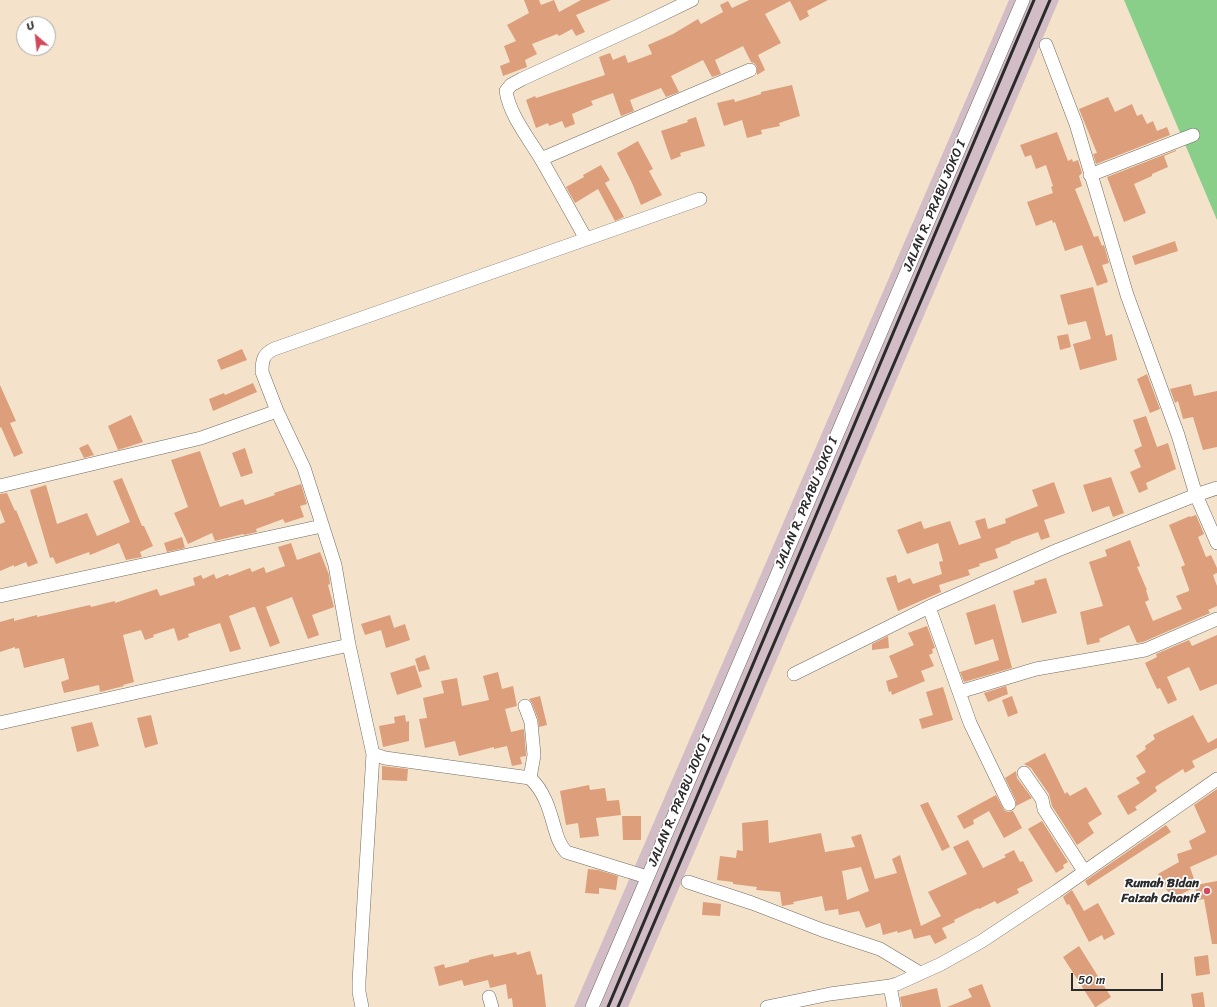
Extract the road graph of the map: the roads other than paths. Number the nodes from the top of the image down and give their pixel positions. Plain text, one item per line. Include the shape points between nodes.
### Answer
1 (692, 0) edge
2 (1023, 0) edge
3 (1046, 45) dead end
4 (750, 70) dead end
5 (1193, 135) dead end
6 (541, 158) junction
7 (1090, 176) junction
8 (700, 199) dead end
9 (586, 239) junction
10 (277, 411) junction
11 (0, 486) edge
12 (1217, 488) edge
13 (1196, 495) junction
14 (322, 526) junction
15 (1217, 543) edge
16 (0, 596) edge
17 (929, 607) junction
18 (1217, 618) edge
19 (349, 645) junction
20 (794, 674) dead end
21 (958, 692) junction
22 (525, 706) dead end
23 (0, 722) edge
24 (373, 754) junction
25 (1024, 773) dead end
26 (530, 778) junction
27 (1217, 779) edge
28 (1009, 804) dead end
29 (1084, 871) junction
30 (647, 877) junction
31 (688, 882) dead end
32 (916, 975) junction
33 (893, 985) junction
34 (362, 1007) edge
35 (592, 1007) edge
36 (767, 1007) edge
37 (894, 1007) edge

1 - 6 street via 510,85 506,91 513,113
2 - 30 street, JALAN R. PRABU JOKO I
3 - 7 street via 1076,124
4 - 6 street
5 - 7 street
6 - 9 street
7 - 13 street via 1127,295 1178,435
8 - 9 street
9 - 10 street via 269,351 263,358 262,372
10 - 11 street via 200,438
10 - 14 street via 304,468
12 - 13 street
13 - 15 street
13 - 17 street via 1058,550
14 - 16 street
14 - 19 street via 335,565
17 - 20 street
17 - 21 street
18 - 21 street via 1145,650 1036,669
19 - 23 street
19 - 24 street
21 - 28 street via 977,740
22 - 26 street via 531,722 534,755
24 - 26 street via 385,758
24 - 34 street via 359,981
25 - 29 street
26 - 30 street via 548,804 559,842 566,852
27 - 29 street
29 - 32 street via 982,941
30 - 35 street, JALAN R. PRABU JOKO I
31 - 32 street via 880,949
32 - 33 street
33 - 36 street
33 - 37 street

